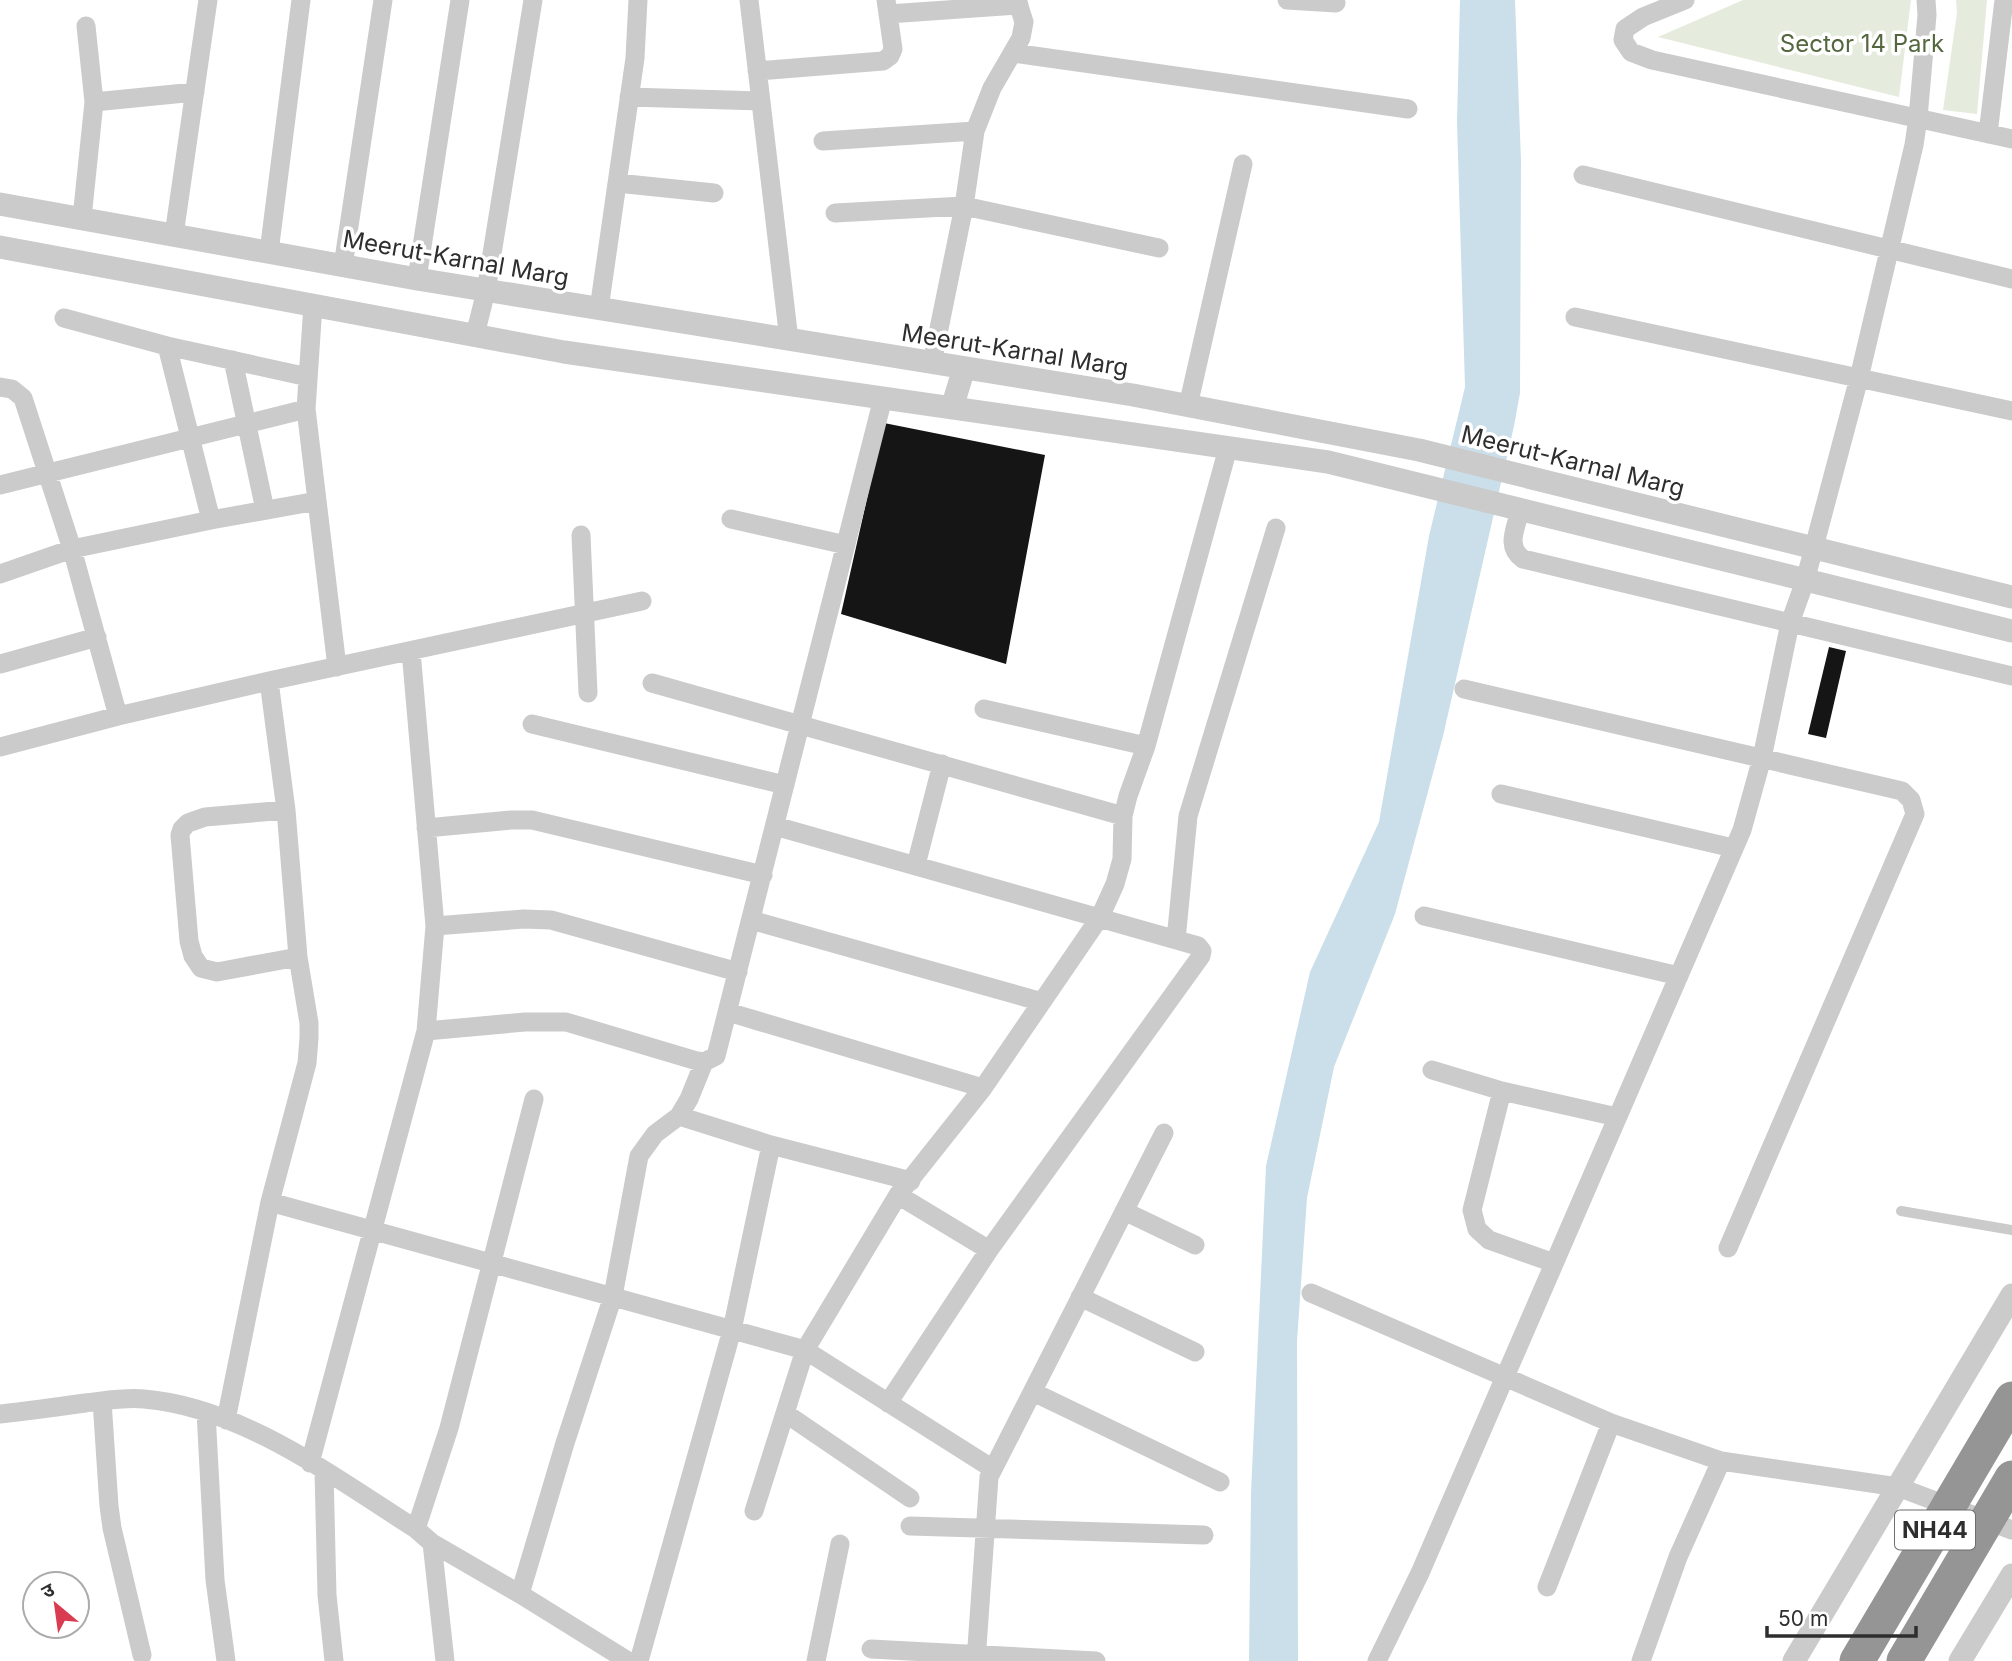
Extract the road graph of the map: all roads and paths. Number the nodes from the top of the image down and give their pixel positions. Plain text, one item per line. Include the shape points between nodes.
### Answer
1 (208, 0) edge
2 (301, 0) edge
3 (383, 0) edge
4 (460, 0) edge
5 (533, 0) edge
6 (638, 0) edge
7 (749, 0) edge
8 (1287, 0) edge
9 (1685, 0) edge
10 (1926, 0) edge
11 (2004, 0) edge
12 (1018, 2) edge
13 (1336, 3) dead end
14 (887, 7) edge
15 (86, 26) dead end
16 (1013, 53) junction
17 (757, 71) junction
18 (195, 92) junction
19 (629, 97) junction
20 (761, 101) junction
21 (94, 102) junction
22 (1408, 109) dead end
23 (1918, 118) junction
24 (975, 131) junction
25 (1988, 134) junction
26 (2012, 139) edge
27 (823, 141) dead end
28 (1243, 164) dead end
29 (1583, 175) dead end
30 (617, 183) junction
31 (714, 193) dead end
32 (0, 204) edge
33 (964, 206) junction
34 (835, 213) dead end
35 (82, 218) junction
36 (174, 235) junction
37 (0, 247) edge
38 (1159, 248) dead end
39 (1889, 249) junction
40 (269, 253) junction
41 (343, 266) junction
42 (417, 279) junction
43 (2012, 279) edge
44 (486, 290) junction
45 (313, 305) junction
46 (599, 309) junction
47 (1575, 317) dead end
48 (64, 318) dead end
49 (475, 335) junction
50 (789, 340) junction
51 (167, 346) junction
52 (233, 360) junction
53 (932, 363) junction
54 (964, 368) junction
55 (308, 377) junction
56 (1859, 378) junction
57 (0, 387) edge
58 (883, 398) junction
59 (1188, 406) junction
60 (952, 408) junction
61 (306, 410) junction
62 (2012, 411) edge
63 (247, 424) junction
64 (190, 439) junction
65 (1228, 448) junction
66 (47, 474) junction
67 (0, 485) edge
68 (317, 501) junction
69 (1516, 509) junction
70 (265, 510) junction
71 (730, 519) dead end
72 (211, 520) junction
73 (1276, 528) dead end
74 (581, 536) dead end
75 (846, 545) junction
76 (1814, 548) junction
77 (72, 549) junction
78 (0, 574) edge
79 (1805, 581) junction
80 (2012, 597) edge
81 (642, 601) dead end
82 (585, 614) junction
83 (1790, 623) junction
84 (2012, 631) edge
85 (97, 637) junction
86 (411, 651) junction
87 (0, 664) edge
88 (337, 667) junction
89 (2012, 676) edge
90 (269, 681) junction
91 (652, 683) dead end
92 (1464, 689) dead end
93 (587, 693) dead end
94 (984, 709) dead end
95 (118, 716) junction
96 (532, 723) dead end
97 (801, 724) junction
98 (1146, 746) junction
99 (0, 747) edge
100 (1762, 758) junction
101 (942, 764) junction
102 (785, 785) junction
103 (1501, 794) dead end
104 (286, 810) junction
105 (1123, 816) junction
106 (775, 825) junction
107 (426, 828) junction
108 (1733, 848) junction
109 (916, 865) junction
110 (763, 875) junction
111 (1100, 916) junction
112 (1424, 916) dead end
113 (751, 920) junction
114 (435, 926) junction
115 (1176, 940) junction
116 (298, 957) junction
117 (738, 972) junction
118 (1679, 975) junction
119 (1042, 1002) junction
120 (728, 1013) junction
121 (426, 1031) junction
122 (704, 1062) junction
123 (1432, 1070) dead end
124 (983, 1088) junction
125 (1502, 1091) junction
126 (534, 1099) dead end
127 (679, 1116) junction
128 (1617, 1117) junction
129 (1164, 1133) dead end
130 (771, 1145) junction
131 (904, 1188) junction
132 (270, 1202) junction
133 (1124, 1211) junction
134 (1901, 1211) dead end
135 (373, 1230) junction
136 (2012, 1230) edge
137 (1195, 1245) dead end
138 (1728, 1248) dead end
139 (989, 1250) junction
140 (492, 1263) junction
141 (1554, 1263) junction
142 (1311, 1293) dead end
143 (2012, 1295) edge
144 (613, 1296) junction
145 (1080, 1297) junction
146 (732, 1329) junction
147 (805, 1350) junction
148 (1195, 1352) dead end
149 (1504, 1378) junction
150 (1033, 1392) junction
151 (2012, 1399) edge
152 (102, 1401) junction
153 (888, 1403) junction
154 (206, 1412) junction
155 (785, 1413) junction
156 (0, 1414) edge
157 (226, 1420) junction
158 (1611, 1423) junction
159 (1721, 1461) junction
160 (317, 1467) junction
161 (993, 1469) junction
162 (2012, 1478) edge
163 (1220, 1482) dead end
164 (1898, 1487) junction
165 (910, 1498) dead end
166 (754, 1511) dead end
167 (910, 1526) dead end
168 (985, 1528) junction
169 (416, 1529) junction
170 (2012, 1530) edge
171 (1204, 1535) dead end
172 (432, 1543) junction
173 (840, 1544) dead end
174 (2012, 1576) edge
175 (1547, 1587) dead end
176 (520, 1594) junction
177 (870, 1649) dead end
178 (142, 1655) dead end
179 (976, 1658) edge
180 (226, 1661) edge
181 (334, 1661) edge
182 (445, 1661) edge
183 (628, 1661) edge
184 (639, 1661) edge
185 (816, 1661) edge
186 (1096, 1661) edge
187 (1377, 1661) edge
188 (1641, 1661) edge
189 (1794, 1661) edge
190 (1857, 1661) edge
191 (1904, 1661) edge
192 (1960, 1661) edge

1 - 18 street
2 - 40 street
3 - 41 street
4 - 42 street
5 - 44 street
6 - 19 street
7 - 17 street
8 - 13 street
9 - 23 street via 1625,29 1623,40 1631,52
10 - 23 street
11 - 25 street
12 - 14 street
12 - 16 street via 1024,22
14 - 17 street via 893,49 883,61
15 - 21 street
16 - 22 street
16 - 24 street via 992,88
17 - 20 street
18 - 21 street
18 - 36 street
19 - 20 street
19 - 30 street
20 - 50 street
21 - 35 street
23 - 25 street
23 - 39 street
24 - 27 street
24 - 33 street
25 - 26 street
28 - 59 street
29 - 39 street
30 - 31 street
30 - 46 street
32 - 35 street, Meerut-Karnal Marg
33 - 34 street
33 - 38 street
33 - 53 street
35 - 36 street, Meerut-Karnal Marg
36 - 40 street, Meerut-Karnal Marg
37 - 45 street
39 - 43 street
39 - 56 street
40 - 41 street, Meerut-Karnal Marg
41 - 42 street, Meerut-Karnal Marg
42 - 44 street, Meerut-Karnal Marg
44 - 46 street, Meerut-Karnal Marg
44 - 49 street
45 - 49 street
45 - 55 street
46 - 50 street, Meerut-Karnal Marg
47 - 56 street
48 - 51 street
49 - 58 street
50 - 53 street, Meerut-Karnal Marg
51 - 52 street
51 - 64 street
52 - 55 street
52 - 63 street
53 - 54 street, Meerut-Karnal Marg
54 - 59 street, Meerut-Karnal Marg
54 - 60 street
55 - 61 street
56 - 62 street
56 - 76 street
57 - 66 street via 23,398
58 - 60 street
58 - 75 street
59 - 76 street, Meerut-Karnal Marg via 1419,450
60 - 65 street
61 - 63 street
61 - 68 street
63 - 64 street
63 - 70 street
64 - 66 street
64 - 72 street
65 - 69 street via 1328,462
65 - 98 street
66 - 67 street
66 - 77 street
68 - 70 street
68 - 88 street
69 - 79 street
69 - 83 street via 1512,545 1523,559
70 - 72 street
71 - 75 street
72 - 77 street
73 - 115 street via 1188,817
74 - 82 street
75 - 97 street
76 - 79 street
76 - 80 street, Meerut-Karnal Marg
77 - 78 street
77 - 85 street
79 - 83 street
79 - 84 street
81 - 82 street
82 - 86 street
82 - 93 street
83 - 89 street
83 - 100 street
85 - 87 street
85 - 95 street
86 - 88 street
86 - 107 street
88 - 90 street
90 - 95 street
90 - 104 street
91 - 97 street
92 - 100 street
94 - 98 street
95 - 99 street
96 - 102 street
97 - 101 street
97 - 102 street
98 - 105 street
100 - 108 street
100 - 138 street via 1902,791 1915,814
101 - 105 street
101 - 109 street
102 - 106 street
103 - 108 street
104 - 116 street
104 - 116 street via 205,817 188,822 180,835 189,941 201,968 217,972
105 - 111 street via 1122,859
106 - 109 street
106 - 110 street
107 - 110 street via 532,820
107 - 114 street
108 - 118 street
109 - 111 street
110 - 113 street
111 - 115 street
111 - 119 street
112 - 118 street
113 - 117 street
113 - 119 street
114 - 117 street via 551,920
114 - 121 street
115 - 139 street via 1198,946 1201,956
116 - 132 street via 309,1023 307,1063
117 - 120 street
118 - 128 street
119 - 124 street
120 - 122 street via 718,1053
120 - 124 street
121 - 122 street via 566,1022
121 - 135 street
122 - 127 street
123 - 125 street
124 - 131 street
125 - 128 street
125 - 141 street via 1472,1210 1477,1228 1489,1240
126 - 140 street
127 - 130 street
127 - 144 street via 655,1134 639,1156
128 - 141 street
129 - 133 street
130 - 131 street
130 - 146 street
131 - 139 street
131 - 147 street
132 - 135 street
132 - 157 street
133 - 137 street
133 - 145 street
134 - 136 lane
135 - 140 street
135 - 160 street
139 - 153 street
140 - 144 street
140 - 169 street via 449,1428
141 - 149 street
142 - 149 street
143 - 164 street
144 - 146 street
144 - 176 street
145 - 148 street
145 - 150 street
146 - 147 street
146 - 184 street
147 - 153 street
147 - 155 street
149 - 158 street
149 - 187 street
150 - 161 street
150 - 163 street
151 - 190 highway, NH44, bridge
152 - 154 street via 141,1398
152 - 156 street
152 - 178 street via 109,1506
153 - 161 street
154 - 157 street
154 - 180 street via 215,1580
155 - 165 street
155 - 166 street
157 - 160 street
158 - 159 street
158 - 175 street
159 - 164 street
159 - 188 street via 1678,1557
160 - 169 street
160 - 181 street
161 - 168 street
162 - 191 highway, NH44, bridge
164 - 170 street
164 - 189 street
167 - 168 street
168 - 171 street
168 - 179 street
169 - 172 street
172 - 176 street
172 - 182 street
173 - 185 street
174 - 192 street
176 - 183 street
177 - 179 street
179 - 186 street

